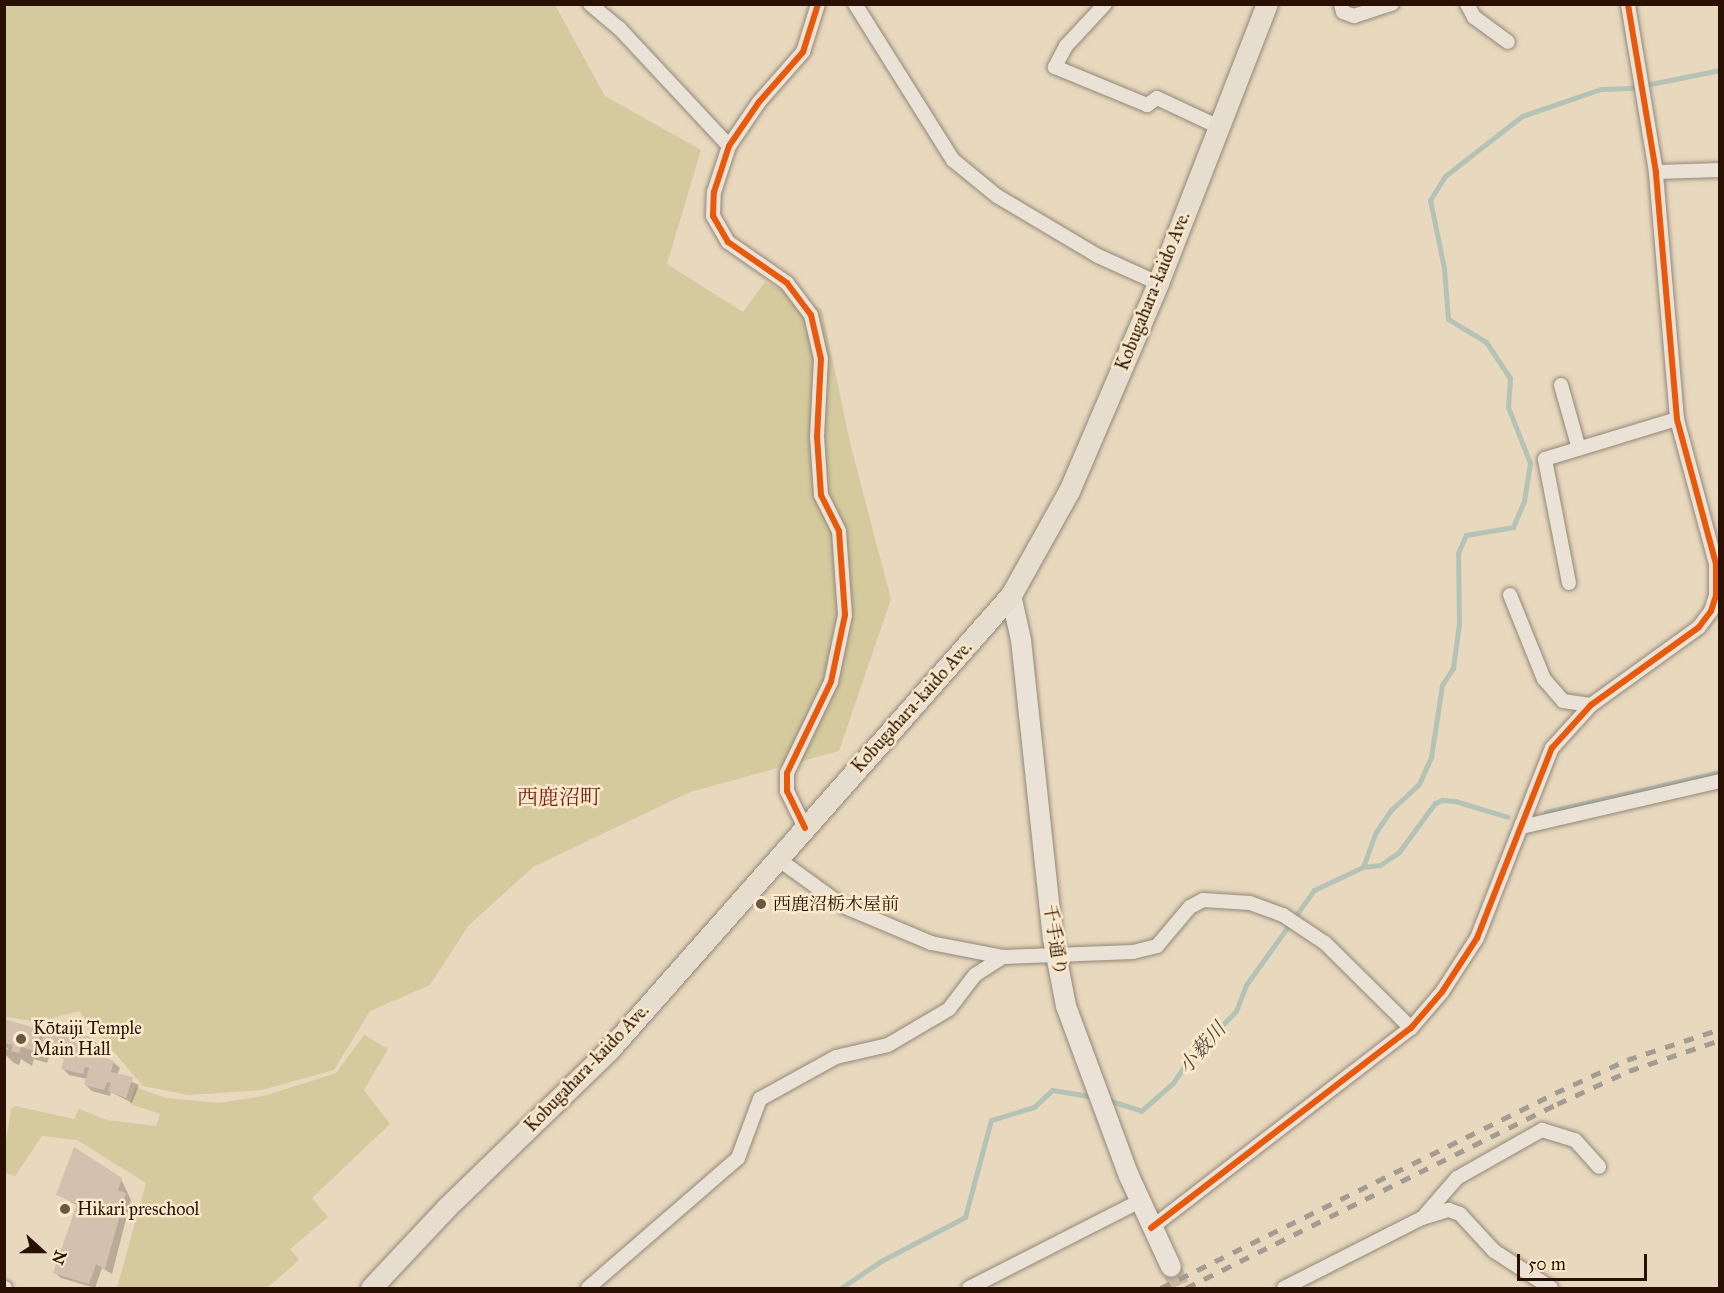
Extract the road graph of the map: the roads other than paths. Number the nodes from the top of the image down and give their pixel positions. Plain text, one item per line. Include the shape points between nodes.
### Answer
1 (590, 4) edge
2 (818, 4) edge
3 (855, 4) edge
4 (1105, 4) edge
5 (1267, 4) edge
6 (1341, 4) edge
7 (1392, 4) edge
8 (1467, 4) edge
9 (1628, 4) edge
10 (1508, 42) dead end
11 (1219, 127) junction
12 (729, 146) junction
13 (1719, 170) edge
14 (1656, 172) junction
15 (1158, 284) junction
16 (1561, 385) dead end
17 (1677, 419) junction
18 (1580, 449) junction
19 (1569, 583) dead end
20 (1011, 595) junction
21 (1510, 595) dead end
22 (1590, 705) junction
23 (1719, 781) edge
24 (1521, 827) junction
25 (805, 828) junction
26 (778, 859) junction
27 (1003, 957) junction
28 (1058, 957) junction
29 (1411, 1028) junction
30 (1599, 1167) dead end
31 (1140, 1201) junction
32 (1419, 1220) junction
33 (1151, 1228) junction
34 (1171, 1267) tunnel mouth
35 (371, 1288) edge
36 (588, 1288) edge
37 (969, 1288) edge
38 (1284, 1288) edge
39 (1551, 1288) edge

1 - 12 street via 619,28
2 - 12 street via 803,52 759,102
3 - 15 street via 953,160 997,196 1098,256
4 - 11 street via 1066,46 1055,67 1147,105 1156,98
5 - 11 main road, Kobugahara-kaido Ave.
6 - 7 street via 1343,12 1354,16
8 - 10 street via 1474,17
9 - 14 street
11 - 15 main road, Kobugahara-kaido Ave.
12 - 25 street via 714,192 713,216 728,242 787,283 811,315 821,359 817,437 821,495 840,531 845,615 831,682 787,773 787,791
13 - 14 street
14 - 17 street
15 - 20 main road, Kobugahara-kaido Ave. via 1053,524
16 - 18 street
17 - 18 street
17 - 22 street via 1716,564 1716,596 1699,627
18 - 19 street via 1545,459
20 - 25 main road, Kobugahara-kaido Ave.
20 - 28 street, 千手通り via 1021,640
21 - 22 street via 1544,679 1563,701
22 - 24 street via 1552,748
23 - 24 street
24 - 29 street via 1477,938 1442,992
25 - 26 main road, Kobugahara-kaido Ave.
26 - 27 street via 843,906 931,943
26 - 35 main road, Kobugahara-kaido Ave. via 609,1050 446,1208
27 - 28 street
27 - 36 street via 975,975 950,1009 888,1045 836,1057 760,1099 738,1158
28 - 29 street via 1133,952 1157,945 1190,907 1203,900 1251,903 1283,915 1325,943
28 - 31 street, 千手通り via 1066,1006 1082,1058
29 - 33 street
30 - 32 street via 1575,1140 1542,1130 1457,1178
31 - 33 street, 千手通り
31 - 37 street
32 - 38 street
32 - 39 street via 1439,1211 1460,1214 1494,1251
33 - 34 street, 千手通り

